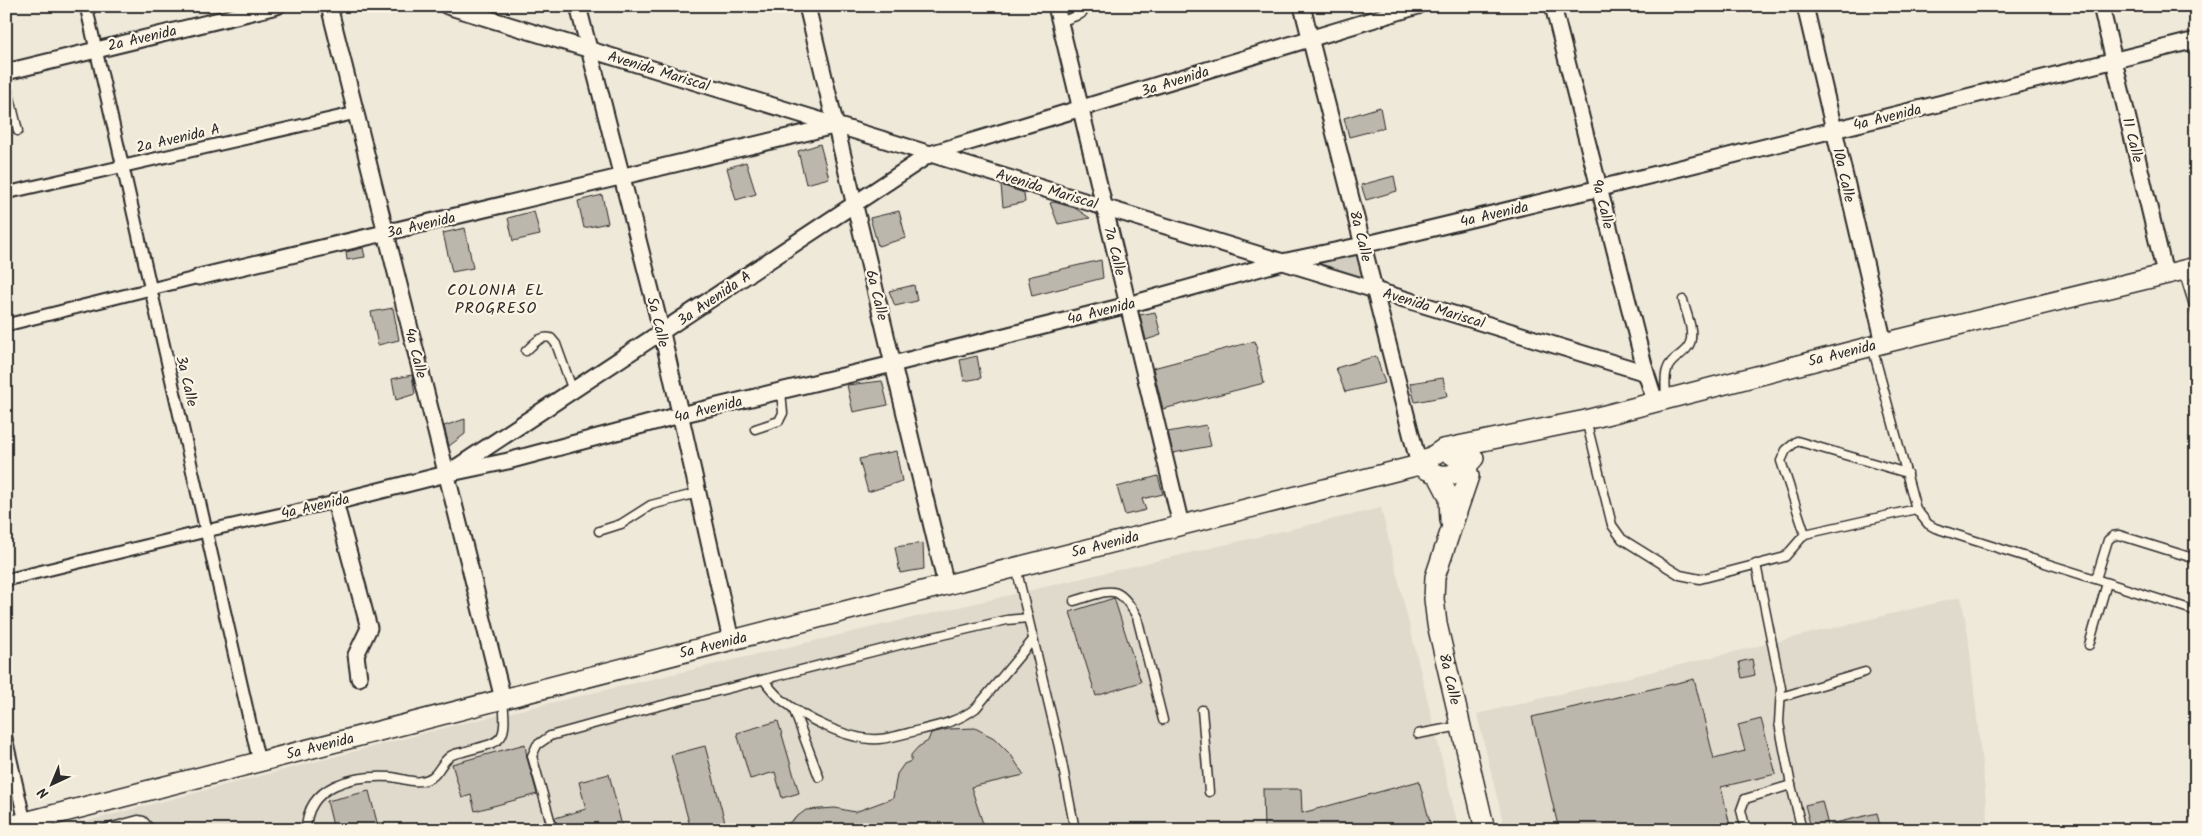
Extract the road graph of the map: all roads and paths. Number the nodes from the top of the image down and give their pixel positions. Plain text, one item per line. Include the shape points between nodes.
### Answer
1 (86, 6) edge
2 (277, 6) edge
3 (329, 6) edge
4 (447, 6) edge
5 (578, 6) edge
6 (807, 6) edge
7 (1056, 6) edge
8 (1087, 6) edge
9 (1302, 6) edge
10 (1418, 6) edge
11 (1554, 6) edge
12 (1805, 6) edge
13 (2101, 6) edge
14 (1060, 22) junction
15 (1310, 40) junction
16 (2196, 40) edge
17 (95, 49) junction
18 (590, 50) junction
19 (2114, 61) junction
20 (6, 72) edge
21 (6, 81) edge
22 (1081, 109) junction
23 (356, 113) junction
24 (836, 125) junction
25 (1833, 130) junction
26 (18, 131) dead end
27 (930, 154) junction
28 (122, 166) junction
29 (620, 178) junction
30 (1600, 188) junction
31 (6, 193) edge
32 (855, 204) junction
33 (1104, 207) junction
34 (386, 233) junction
35 (1363, 245) junction
36 (1282, 262) junction
37 (2182, 270) edge
38 (199, 277) joint
39 (150, 289) junction
40 (1375, 290) junction
41 (1683, 300) dead end
42 (1128, 305) junction
43 (2196, 312) edge
44 (6, 325) edge
45 (662, 333) junction
46 (1878, 344) junction
47 (526, 351) dead end
48 (893, 364) junction
49 (1646, 373) junction
50 (573, 391) junction
51 (781, 391) junction
52 (1660, 400) junction
53 (680, 415) junction
54 (1586, 420) junction
55 (755, 429) dead end
56 (1488, 440) junction
57 (1443, 449) junction
58 (1419, 465) junction
59 (1466, 467) junction
60 (1907, 473) junction
61 (446, 474) junction
62 (1437, 474) junction
63 (698, 493) junction
64 (335, 502) junction
65 (1916, 509) junction
66 (1181, 525) junction
67 (1450, 529) junction
68 (600, 530) dead end
69 (206, 531) junction
70 (1805, 534) junction
71 (2196, 559) edge
72 (1756, 564) junction
73 (1016, 567) junction
74 (2096, 579) junction
75 (6, 580) edge
76 (2107, 583) junction
77 (946, 585) junction
78 (1074, 601) dead end
79 (2196, 610) edge
80 (1028, 618) junction
81 (731, 640) junction
82 (1032, 641) junction
83 (2089, 646) dead end
84 (1865, 672) dead end
85 (359, 678) dead end
86 (764, 680) junction
87 (1781, 697) junction
88 (503, 699) junction
89 (793, 708) junction
90 (1202, 710) dead end
91 (1163, 720) dead end
92 (1460, 726) junction
93 (1418, 734) dead end
94 (6, 738) edge
95 (259, 762) junction
96 (819, 777) dead end
97 (1791, 785) junction
98 (1209, 792) dead end
99 (26, 822) junction
100 (6, 827) edge
101 (101, 830) edge
102 (151, 830) edge
103 (306, 830) edge
104 (553, 830) edge
105 (1074, 830) edge
106 (1485, 830) edge
107 (1746, 830) edge
108 (1802, 830) edge

1 - 17 street, 3a Calle
2 - 17 street, 2a Avenida
3 - 23 street, 4a Calle
4 - 18 street, Avenida Mariscal
5 - 18 street, 5a Calle
6 - 24 street, 6a Calle
7 - 14 street, 7a Calle
8 - 14 lane via 1081,14
9 - 15 street, 8a Calle
10 - 15 street, 3a Avenida
11 - 30 street, 9a Calle
12 - 25 street, 10a Calle
13 - 19 street, 11 Calle
14 - 22 street, 7a Calle
15 - 22 street, 3a Avenida
15 - 35 street, 8a Calle
16 - 19 street, 4a Avenida
17 - 20 street, 2a Avenida
17 - 28 street, 3a Calle
18 - 24 street, Avenida Mariscal
18 - 29 street, 5a Calle
19 - 25 street, 4a Avenida
19 - 37 street, 11 Calle
21 - 26 lane
22 - 27 street, 3a Avenida
22 - 33 street, 7a Calle
23 - 28 street, 2a Avenida A
23 - 34 street, 4a Calle
24 - 27 street, Avenida Mariscal
24 - 29 street, 3a Avenida
24 - 32 street, 6a Calle
25 - 30 street, 4a Avenida
25 - 46 street, 10a Calle
27 - 32 street, 3a Avenida A
27 - 33 street, Avenida Mariscal
28 - 31 street, 2a Avenida A
28 - 39 street, 3a Calle
29 - 34 street, 3a Avenida
29 - 45 street, 5a Calle
30 - 35 street, 4a Avenida
30 - 49 street, 9a Calle
32 - 45 street, 3a Avenida A
32 - 48 street, 6a Calle
33 - 36 street, Avenida Mariscal
33 - 42 street, 7a Calle
34 - 38 street, 3a Avenida
34 - 61 street, 4a Calle
35 - 36 street, 4a Avenida
35 - 40 street, 8a Calle
36 - 40 street, Avenida Mariscal
36 - 42 street, 4a Avenida
37 - 43 lane
37 - 46 street, 5a Avenida
38 - 39 street, 3a Avenida
39 - 44 street, 3a Avenida
39 - 69 street, 3a Calle
40 - 49 street, Avenida Mariscal
40 - 58 street, 8a Calle
41 - 52 lane via 1691,340 1688,348 1673,360 1667,370
42 - 48 street, 4a Avenida
42 - 66 street, 7a Calle
45 - 50 street, 3a Avenida A
45 - 53 street, 5a Calle
46 - 52 street, 5a Avenida
46 - 60 lane via 1878,374
47 - 50 lane via 538,340 551,338
48 - 51 street, 4a Avenida
48 - 77 street, 6a Calle
49 - 52 street, 9a Calle
50 - 61 street, 3a Avenida A
51 - 53 street, 4a Avenida
51 - 55 lane via 783,413 779,421
52 - 54 street, 5a Avenida
53 - 61 street, 4a Avenida via 508,461
53 - 63 street, 5a Calle
54 - 56 street, 5a Avenida
54 - 72 lane via 1612,524 1622,539 1680,575 1700,579
56 - 57 street, 5a Avenida
56 - 59 street
57 - 58 street, 5a Avenida
57 - 59 street
58 - 62 street
58 - 66 street, 5a Avenida
59 - 62 street via 1454,475
59 - 67 street, 8a Calle via 1469,476 1466,488
60 - 65 lane
60 - 70 lane via 1797,441 1786,450 1781,461
61 - 64 street, 4a Avenida
61 - 88 street, 4a Calle
62 - 67 street, 8a Calle via 1450,497
63 - 68 lane via 651,506 620,524
63 - 81 street, 5a Calle
64 - 69 street, 4a Avenida
64 - 85 street via 369,628 356,655
65 - 70 lane
65 - 74 lane via 1935,528
66 - 73 street, 5a Avenida
67 - 92 street, 8a Calle via 1435,577 1434,599
69 - 75 street, 4a Avenida
69 - 95 street, 3a Calle
70 - 72 lane via 1785,557
71 - 74 lane via 2119,535 2113,536 2108,540
72 - 87 lane
73 - 77 street, 5a Avenida
73 - 80 lane
74 - 76 lane
76 - 79 lane
76 - 83 lane
77 - 81 street, 5a Avenida
78 - 91 lane via 1106,592 1124,596 1137,618
80 - 82 lane
80 - 86 lane via 903,644
81 - 88 street, 5a Avenida
82 - 89 lane via 976,708 951,722 879,739 854,737
82 - 105 lane via 1059,747
84 - 87 lane
86 - 89 lane
86 - 104 lane via 550,736 537,745 532,756
87 - 97 lane via 1779,724
88 - 95 street, 5a Avenida
88 - 103 lane via 504,731 500,740 450,756 432,778 419,782 370,777 347,780 328,788 312,803
89 - 96 lane
90 - 98 lane
92 - 93 lane
92 - 106 street, 8a Calle
94 - 99 street
95 - 99 street, 5a Avenida
97 - 107 lane via 1745,799 1740,810
97 - 108 lane
99 - 100 street, 5a Avenida
101 - 102 lane via 138,820

